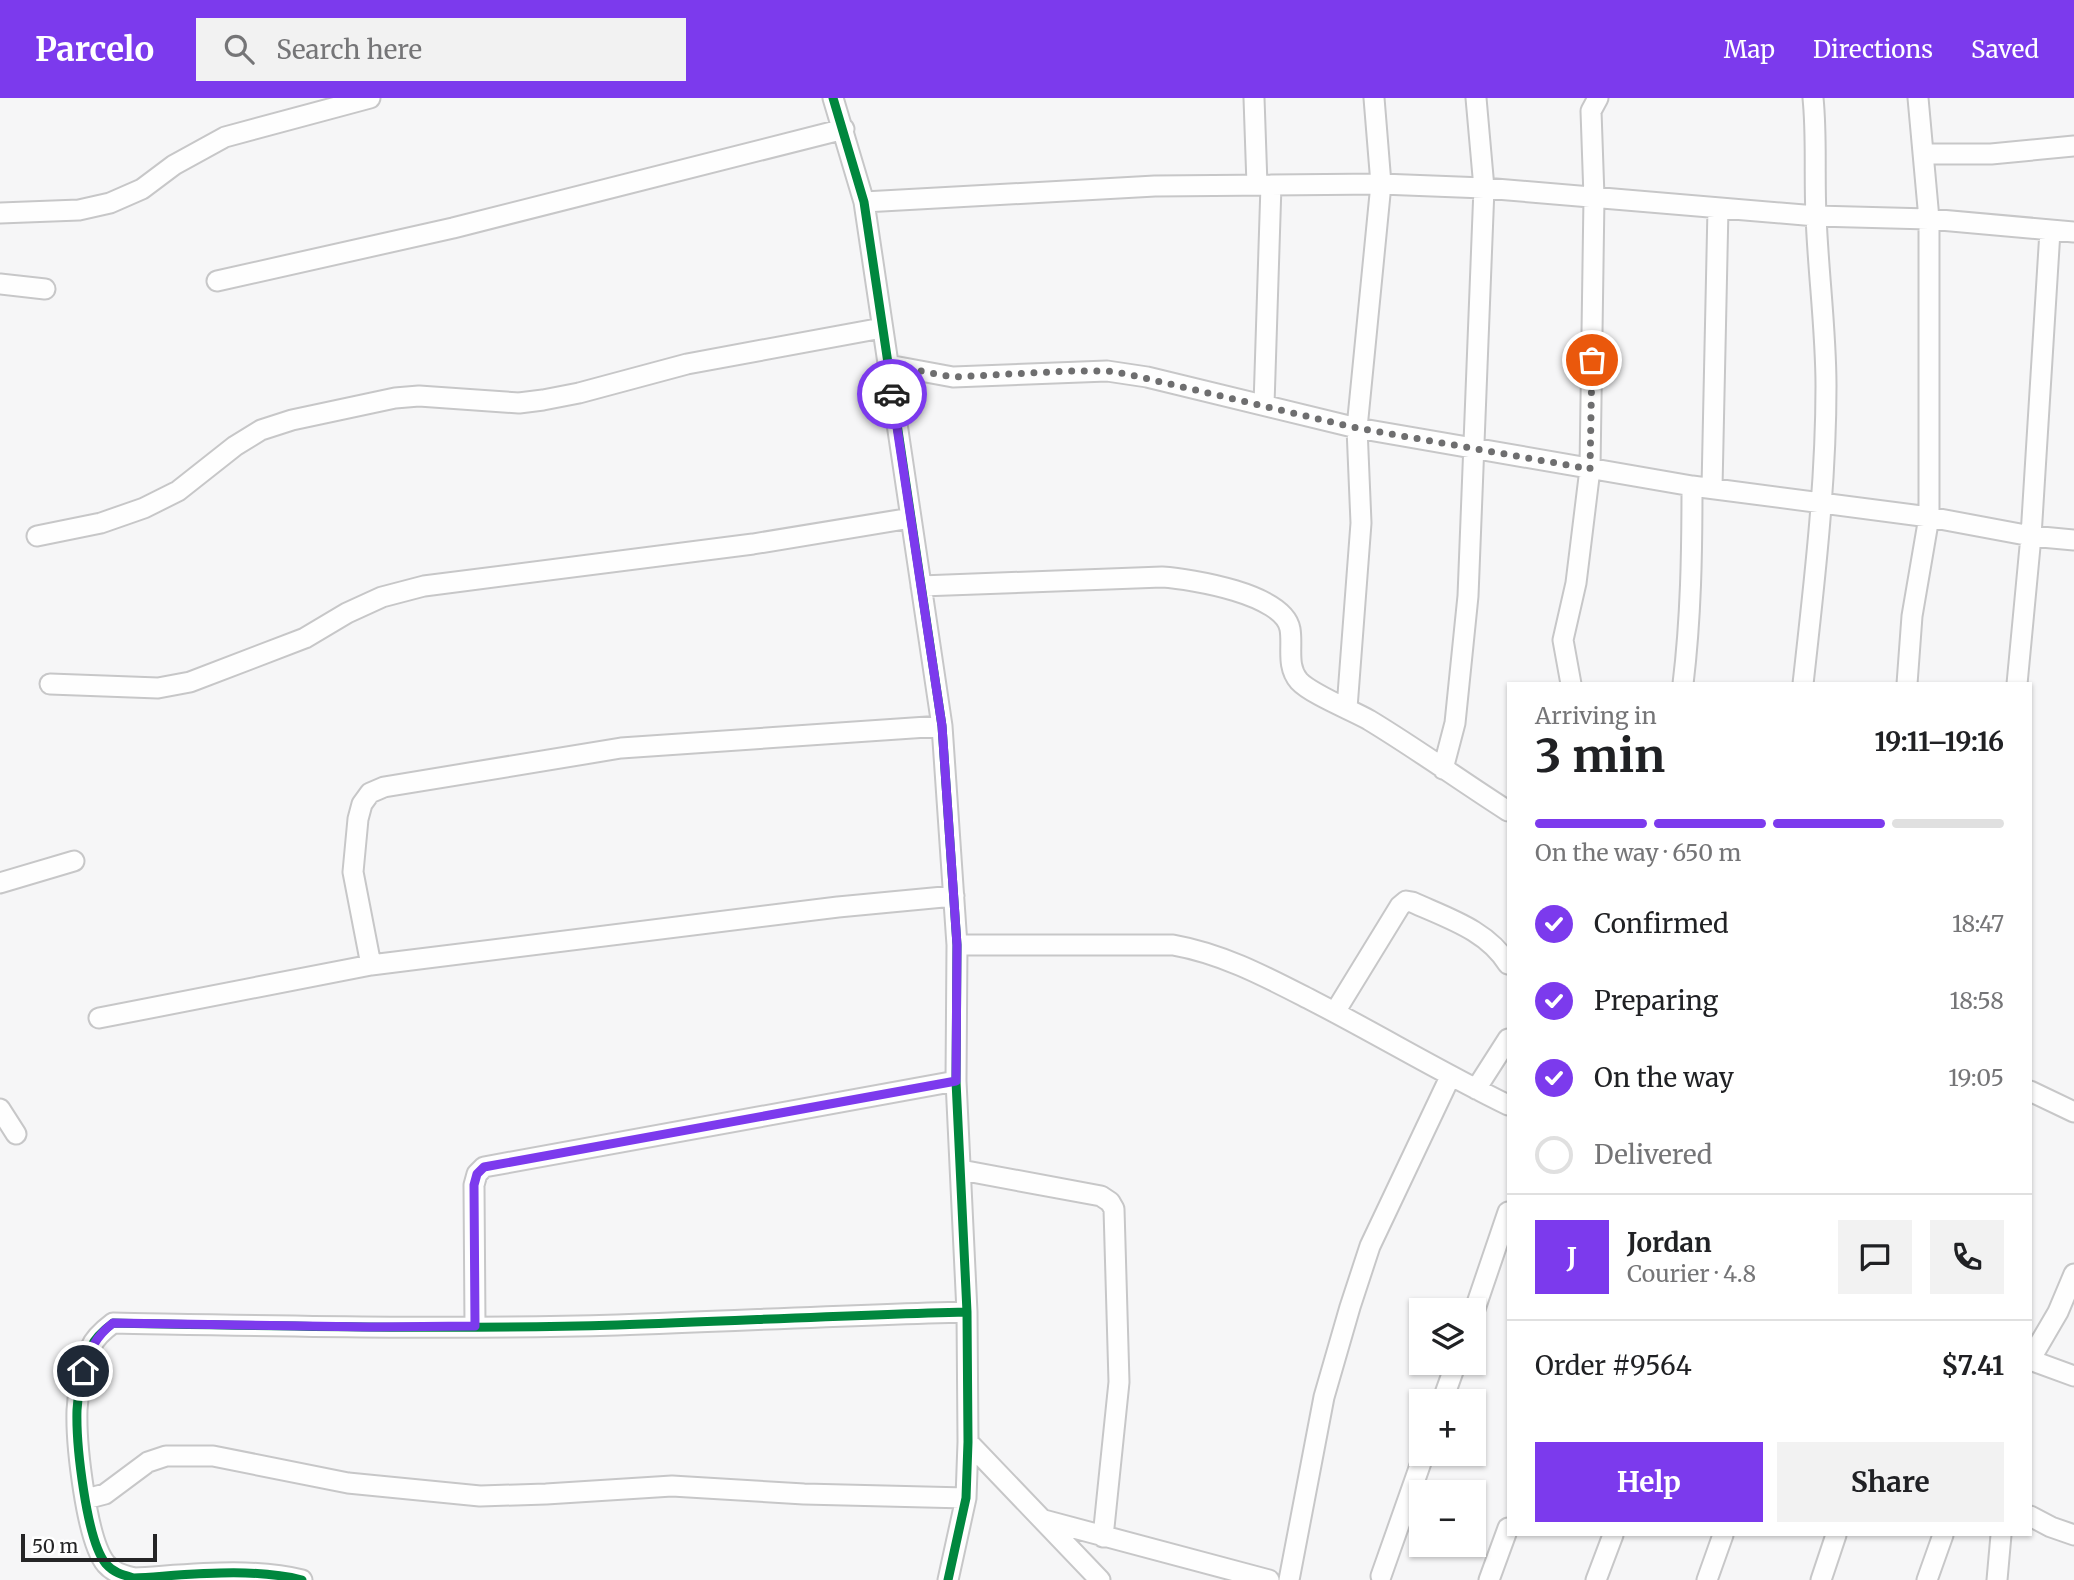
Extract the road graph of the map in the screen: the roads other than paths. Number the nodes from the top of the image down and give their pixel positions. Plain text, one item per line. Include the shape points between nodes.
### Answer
1 (370, 98) edge
2 (833, 98) edge
3 (1254, 98) edge
4 (1374, 98) edge
5 (1476, 98) edge
6 (1598, 98) edge
7 (1812, 98) edge
8 (1918, 98) edge
9 (844, 129) junction
10 (2074, 146) edge
11 (1924, 154) junction
12 (1381, 184) junction
13 (1264, 185) junction
14 (1484, 188) junction
15 (1594, 197) junction
16 (864, 202) junction
17 (1718, 208) junction
18 (0, 213) edge
19 (1816, 216) junction
20 (1928, 219) junction
21 (2050, 232) junction
22 (2074, 232) edge
23 (217, 281) dead end
24 (0, 284) edge
25 (45, 289) dead end
26 (882, 328) junction
27 (888, 365) junction
28 (1264, 405) junction
29 (1357, 428) junction
30 (1472, 448) junction
31 (1590, 469) junction
32 (1692, 486) junction
33 (1712, 488) junction
34 (1823, 503) junction
35 (1928, 517) junction
36 (911, 518) junction
37 (37, 536) dead end
38 (2031, 536) junction
39 (2074, 540) edge
40 (921, 586) junction
41 (1571, 682) edge
42 (1683, 682) edge
43 (1803, 682) edge
44 (1907, 682) edge
45 (2017, 682) edge
46 (50, 684) dead end
47 (1347, 708) junction
48 (942, 726) junction
49 (1443, 769) junction
50 (1507, 810) edge
51 (74, 861) dead end
52 (0, 883) edge
53 (954, 896) junction
54 (957, 945) junction
55 (1507, 962) edge
56 (372, 965) junction
57 (1335, 1012) junction
58 (99, 1018) dead end
59 (1507, 1041) edge
60 (1450, 1077) junction
61 (956, 1081) junction
62 (1476, 1089) junction
63 (2032, 1092) edge
64 (1507, 1104) edge
65 (0, 1109) edge
66 (2074, 1112) edge
67 (16, 1134) dead end
68 (961, 1170) junction
69 (1507, 1215) edge
70 (2074, 1274) edge
71 (1479, 1298) edge
72 (967, 1312) junction
73 (475, 1326) junction
74 (2032, 1357) edge
75 (2032, 1361) edge
76 (2074, 1376) edge
77 (968, 1442) junction
78 (1420, 1466) edge
79 (966, 1498) junction
80 (86, 1499) junction
81 (2032, 1517) edge
82 (1044, 1520) junction
83 (1507, 1531) edge
84 (2074, 1535) edge
85 (1613, 1536) edge
86 (1723, 1536) edge
87 (1836, 1536) edge
88 (1943, 1536) edge
89 (2001, 1536) edge
90 (1103, 1537) junction
91 (1381, 1576) dead end
92 (302, 1580) edge
93 (948, 1580) edge
94 (1100, 1580) edge
95 (1269, 1580) edge
96 (1289, 1580) edge
97 (1489, 1580) edge
98 (1596, 1580) edge
99 (1707, 1580) edge
100 (1821, 1580) edge
101 (1927, 1580) edge
102 (1997, 1580) edge

1 - 18 street via 225,136 142,189 110,203 79,210
2 - 9 street
3 - 13 street
4 - 12 street
5 - 14 street
6 - 15 street via 1591,111
7 - 19 street
8 - 11 street
9 - 16 street
9 - 23 street via 453,228
10 - 11 street via 1991,154
11 - 20 street
12 - 13 street
12 - 14 street
12 - 29 street
13 - 16 street via 1155,186
13 - 28 street
14 - 15 street
14 - 30 street
15 - 17 street
15 - 31 street
16 - 26 street
17 - 19 street
17 - 33 street
19 - 20 street
19 - 34 street via 1826,386
20 - 21 street
20 - 35 street
21 - 22 street
21 - 38 street
24 - 25 street
26 - 27 street
26 - 37 street via 687,364 543,400 508,403 419,396 292,420 261,430 178,491 144,508 101,523
27 - 28 street via 953,377 1107,371
27 - 36 street
28 - 29 street
29 - 30 street
29 - 47 street via 1361,523
30 - 31 street
30 - 49 street via 1461,675
31 - 32 street
31 - 41 street via 1576,583 1563,639
32 - 33 street
32 - 42 street via 1690,612
33 - 34 street
34 - 35 street
34 - 43 street
35 - 38 street
35 - 44 street
36 - 40 street
36 - 46 street via 753,544 424,586 382,597 305,638 190,682 158,688
38 - 39 street
38 - 45 street
40 - 47 street via 1162,577 1187,578 1237,591 1278,610 1290,627 1291,659 1300,681
40 - 48 street
47 - 49 street
48 - 53 street
48 - 56 street via 621,748 384,787 370,793 362,804 353,872
49 - 50 street
51 - 52 street
53 - 54 street
53 - 56 street
54 - 57 street via 1173,945 1196,949 1261,974
54 - 61 street
55 - 57 street via 1483,936 1406,901
56 - 58 street
57 - 60 street
59 - 62 street
60 - 62 street
60 - 96 street via 1370,1246 1358,1283 1324,1397
61 - 68 street
61 - 73 street via 484,1167 474,1185
62 - 64 street
63 - 66 street
65 - 67 street
68 - 72 street
68 - 90 street via 1101,1196 1114,1209 1119,1382
69 - 71 street
70 - 74 street
72 - 73 street
72 - 77 street
73 - 80 street via 113,1323 92,1345 77,1407
75 - 76 street
77 - 79 street
77 - 82 street
78 - 91 street
79 - 80 street via 672,1486 480,1496 348,1483 213,1456 166,1456 148,1462 105,1494
79 - 93 street
80 - 92 street via 104,1562 116,1573 134,1578 261,1574
81 - 84 street
82 - 90 street
82 - 94 street
83 - 97 street
85 - 98 street
86 - 99 street
87 - 100 street
88 - 101 street
89 - 102 street
90 - 95 street

